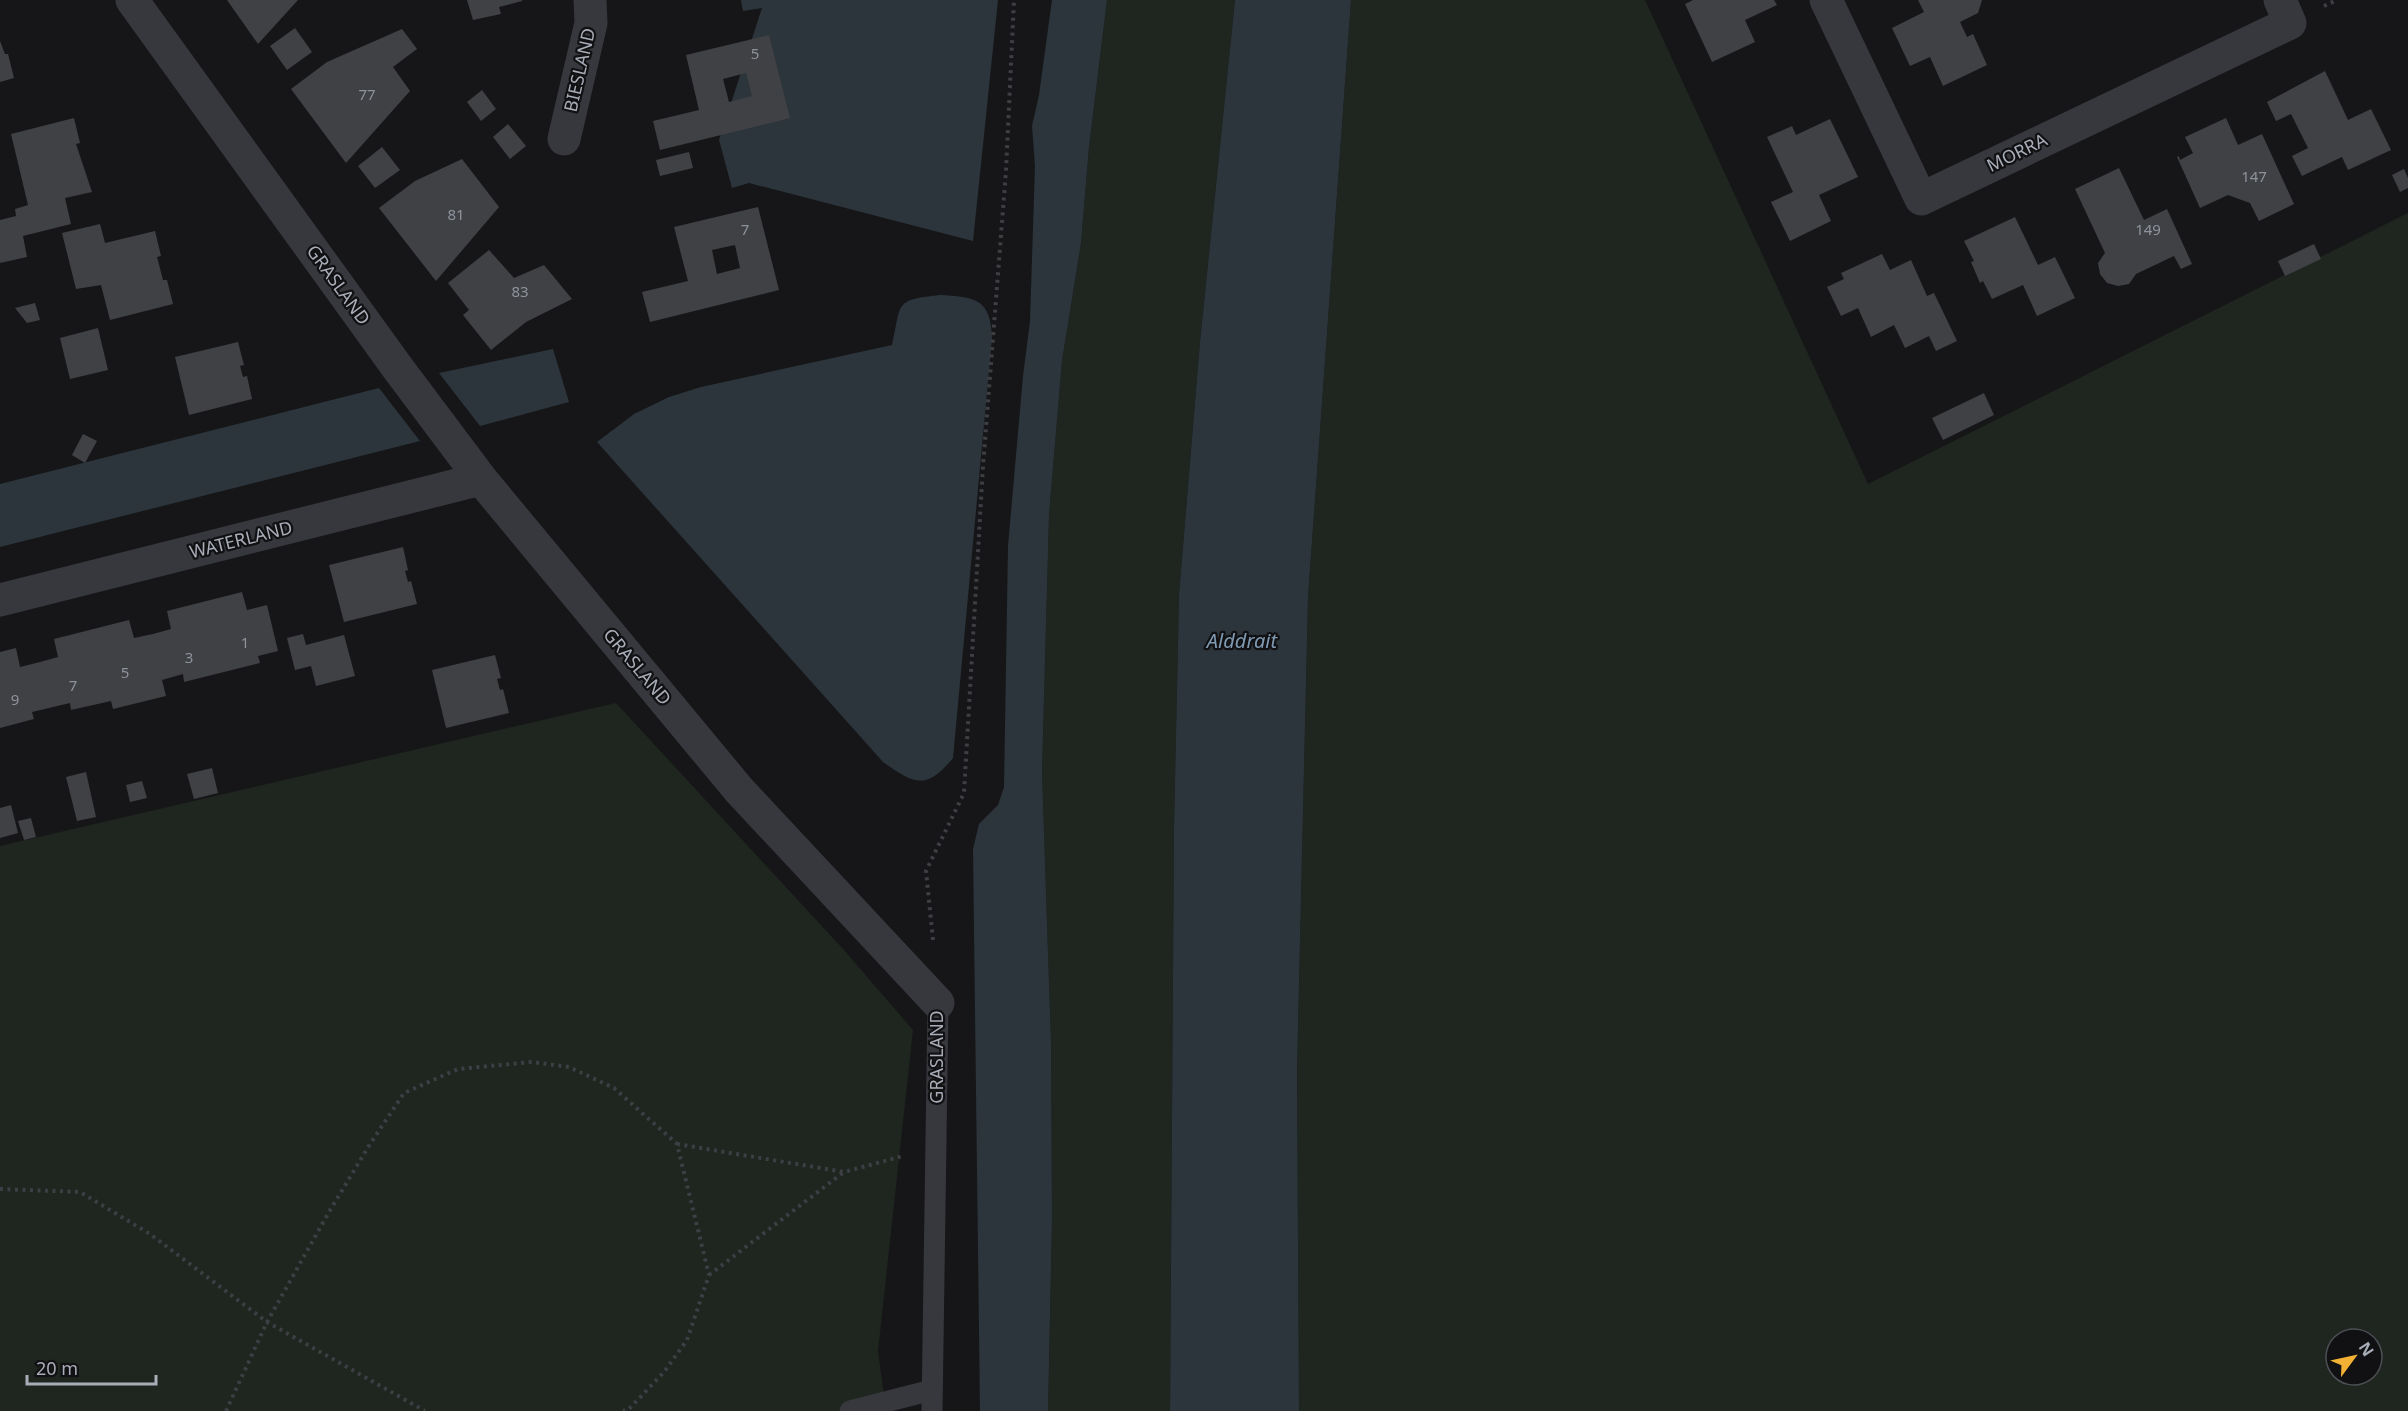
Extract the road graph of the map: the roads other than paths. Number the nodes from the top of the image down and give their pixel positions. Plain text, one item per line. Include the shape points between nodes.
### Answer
1 (132, 0) edge
2 (590, 0) edge
3 (1826, 0) edge
4 (2280, 0) edge
5 (564, 139) dead end
6 (476, 472) junction
7 (0, 600) edge
8 (938, 1003) joint
9 (932, 1390) junction
10 (850, 1411) edge
11 (933, 1411) edge

1 - 6 street, GRASLAND
2 - 5 street, BIESLAND via 591,23
3 - 4 street, MORRA via 1922,199 2290,22
6 - 7 street, WATERLAND
6 - 8 street, GRASLAND via 740,790
8 - 9 lane, GRASLAND
9 - 10 lane
9 - 11 lane, GRASLAND

